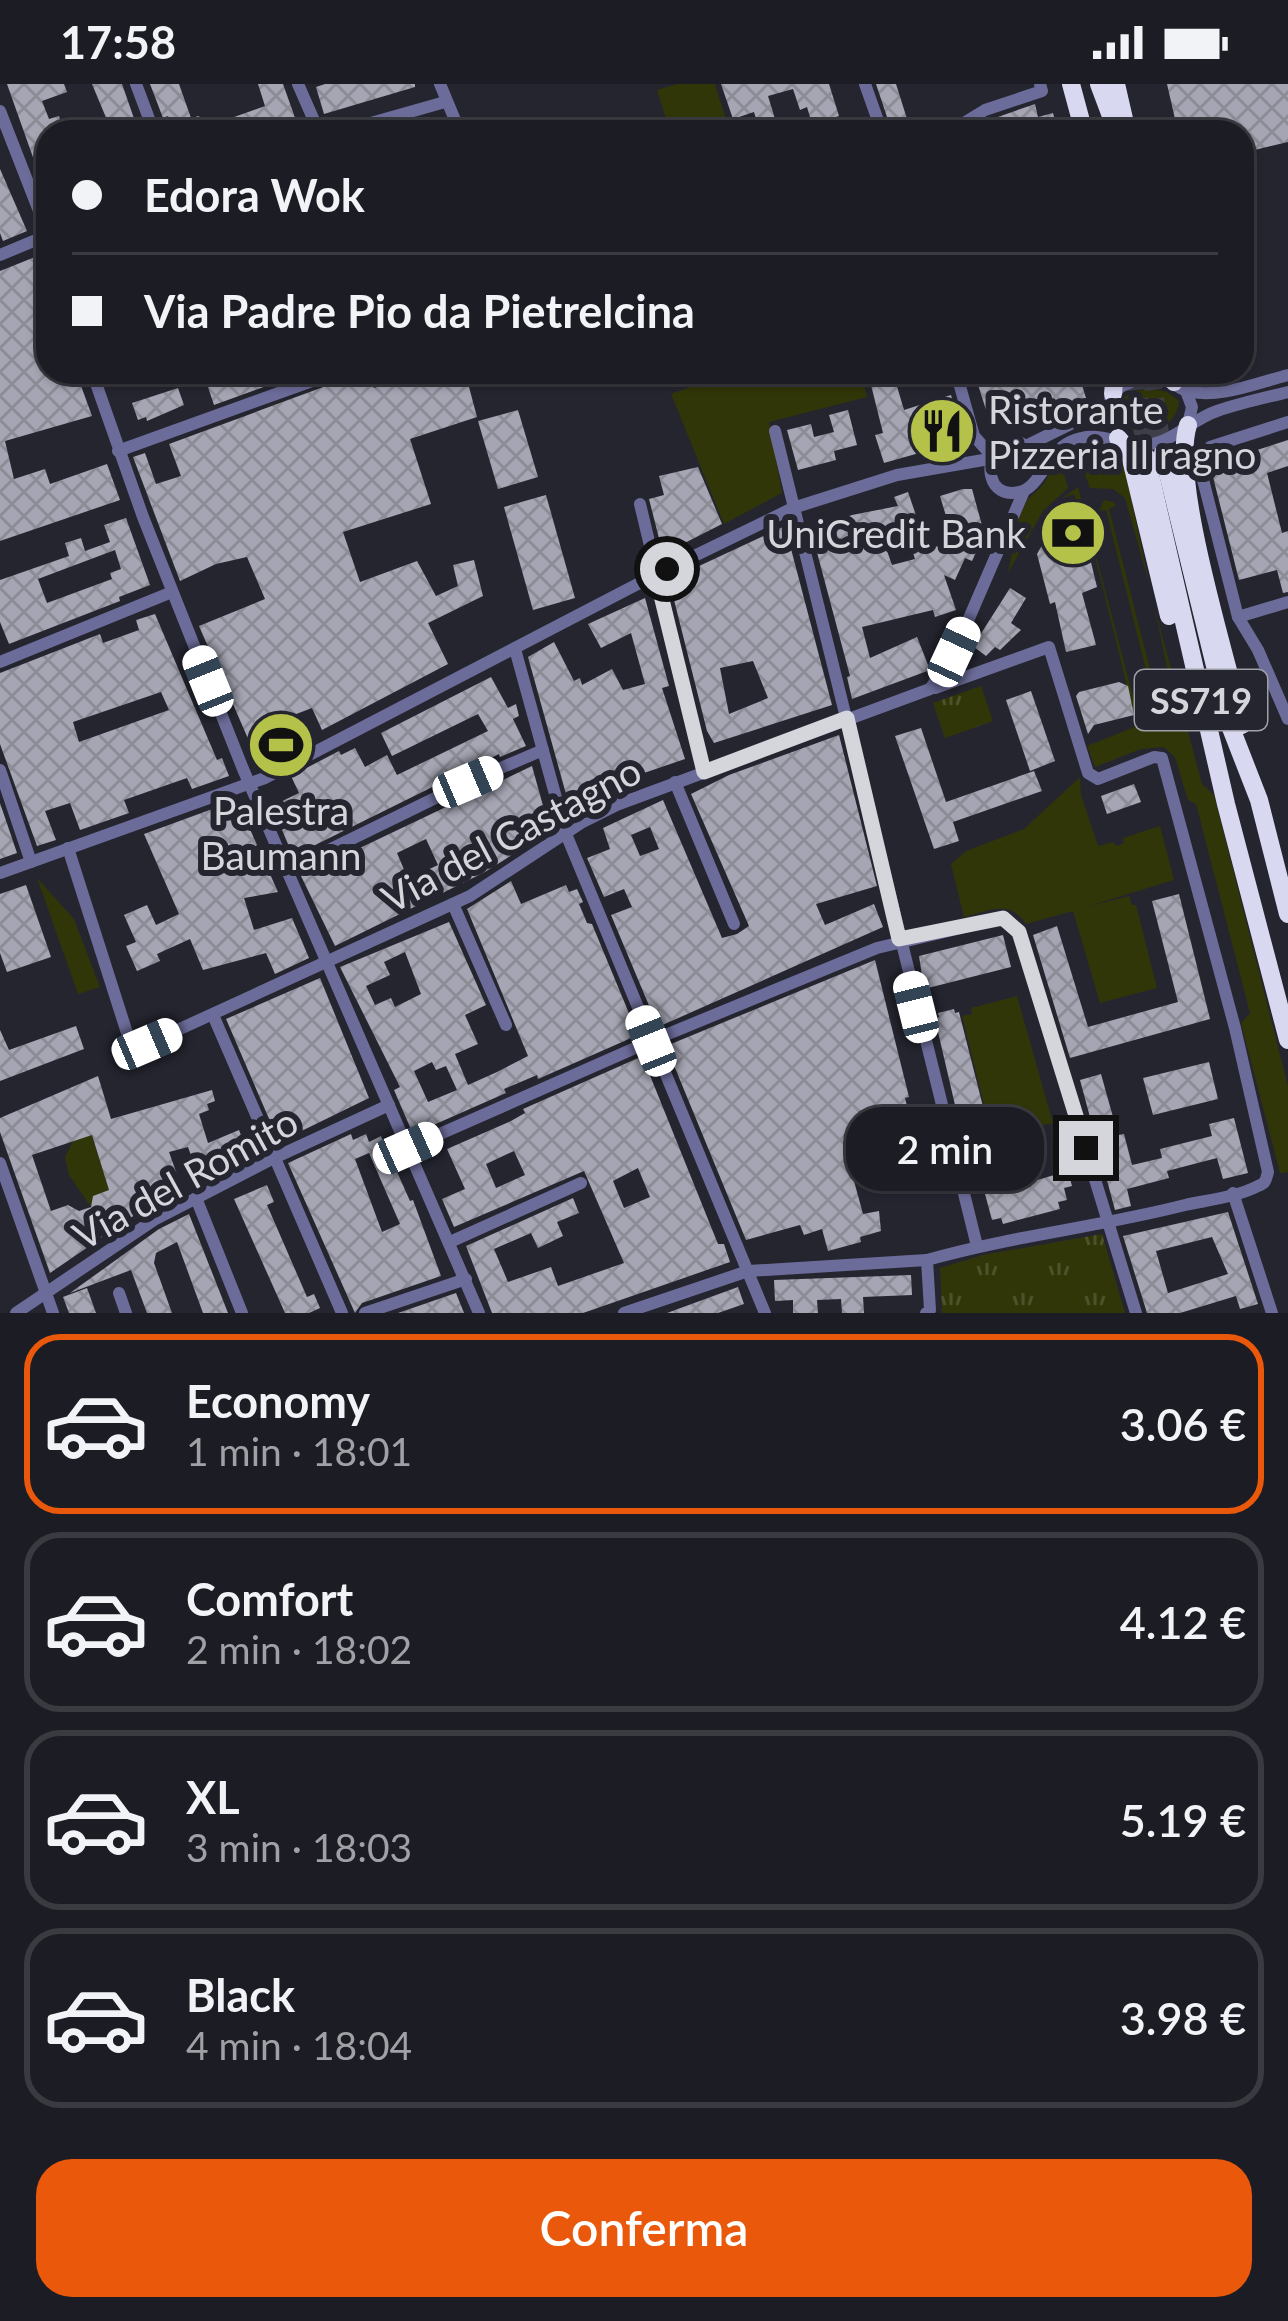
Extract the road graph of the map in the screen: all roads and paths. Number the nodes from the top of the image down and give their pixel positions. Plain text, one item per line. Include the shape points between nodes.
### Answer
1 (136, 84) edge
2 (298, 84) edge
3 (440, 84) edge
4 (865, 84) edge
5 (1040, 84) edge
6 (1069, 84) edge
7 (1098, 84) edge
8 (1116, 84) edge
9 (445, 102) junction
10 (0, 111) edge
11 (150, 120) edge
12 (314, 120) edge
13 (381, 120) edge
14 (454, 120) edge
15 (878, 120) edge
16 (969, 120) edge
17 (1077, 120) edge
18 (1110, 120) edge
19 (1124, 120) edge
20 (36, 203) edge
21 (36, 239) edge
22 (0, 255) edge
23 (1288, 375) edge
24 (96, 384) edge
25 (304, 384) edge
26 (959, 384) edge
27 (1112, 384) edge
28 (1131, 384) edge
29 (1179, 384) edge
30 (1182, 384) edge
31 (1253, 384) edge
32 (1254, 384) edge
33 (1288, 392) edge
34 (1109, 400) junction
35 (1288, 422) edge
36 (1188, 425) junction
37 (775, 431) dead end
38 (973, 431) junction
39 (1118, 438) junction
40 (1002, 444) junction
41 (1028, 445) junction
42 (118, 451) junction
43 (957, 462) junction
44 (990, 463) junction
45 (1040, 473) junction
46 (1024, 491) junction
47 (640, 504) dead end
48 (793, 508) junction
49 (656, 575) junction
50 (172, 592) junction
51 (1288, 602) edge
52 (1238, 617) junction
53 (515, 650) junction
54 (0, 662) edge
55 (949, 662) junction
56 (974, 676) junction
57 (930, 689) junction
58 (847, 718) junction
59 (1288, 719) edge
60 (543, 750) junction
61 (0, 770) edge
62 (704, 772) junction
63 (675, 782) junction
64 (250, 784) junction
65 (1259, 800) junction
66 (1226, 805) junction
67 (566, 834) junction
68 (68, 848) junction
69 (31, 862) junction
70 (286, 872) junction
71 (0, 873) edge
72 (1288, 874) edge
73 (453, 904) junction
74 (1288, 914) edge
75 (734, 924) dead end
76 (899, 939) junction
77 (326, 964) junction
78 (213, 1015) junction
79 (506, 1025) dead end
80 (1288, 1040) edge
81 (651, 1041) junction
82 (389, 1105) junction
83 (408, 1148) junction
84 (274, 1158) junction
85 (0, 1163) edge
86 (581, 1183) dead end
87 (1233, 1193) junction
88 (196, 1198) junction
89 (1110, 1224) junction
90 (450, 1242) junction
91 (977, 1246) junction
92 (927, 1260) junction
93 (748, 1271) junction
94 (466, 1279) junction
95 (119, 1293) dead end
96 (46, 1294) junction
97 (16, 1313) edge
98 (53, 1313) edge
99 (126, 1313) edge
100 (242, 1313) edge
101 (342, 1313) edge
102 (365, 1313) edge
103 (479, 1313) edge
104 (624, 1313) edge
105 (765, 1313) edge
106 (926, 1313) edge
107 (1136, 1313) edge
108 (1272, 1313) edge

1 - 11 street
2 - 12 street
3 - 9 street
4 - 15 street
5 - 16 street via 1042,91
6 - 17 highway
7 - 18 highway
8 - 19 highway
9 - 13 street
9 - 14 street
10 - 20 street
21 - 22 street
23 - 32 street
24 - 42 street
25 - 42 street
26 - 38 street
27 - 34 highway
28 - 34 street
29 - 36 street via 1192,407
30 - 31 street via 1202,395
33 - 36 street
34 - 39 street via 1105,422
34 - 41 street
35 - 52 street via 1210,447 1198,460
36 - 39 street via 1143,446
36 - 65 highway via 1190,506
37 - 48 street
38 - 40 street
38 - 43 street
38 - 44 street
39 - 45 street via 1071,441
39 - 66 highway via 1129,451
40 - 41 street
40 - 44 street
41 - 45 street
42 - 50 street
43 - 44 street
43 - 48 street
44 - 46 street via 999,488
45 - 46 street
46 - 55 street
47 - 49 street
48 - 49 street
48 - 58 street
49 - 53 street
49 - 62 street
50 - 54 street
50 - 64 street
51 - 52 street
52 - 59 street
53 - 60 street
53 - 64 street
55 - 56 street
55 - 57 street
56 - 57 street, Via del Castagno
56 - 87 street, Via del Castagno via 1049,647 1083,767 1099,779 1157,756 1165,763 1268,1172 1257,1187
57 - 58 street, Via del Castagno
58 - 62 street, Via del Castagno
58 - 76 street
60 - 67 street
60 - 70 street
61 - 69 street
62 - 63 street, Via del Castagno
63 - 67 street, Via del Castagno
63 - 75 street
64 - 68 street
64 - 70 street
65 - 66 highway, SS719 via 1229,723 1155,455
65 - 72 highway
65 - 74 highway, SS719
66 - 80 highway, SS719
67 - 73 street, Via del Castagno
67 - 81 street
68 - 69 street
68 - 78 street, Via del Castagno via 132,1043
69 - 71 street
70 - 77 street
73 - 77 street, Via del Castagno
73 - 79 street
76 - 81 street
76 - 89 street via 1012,922
76 - 91 street
77 - 78 street, Via del Castagno
77 - 82 street
78 - 84 street
81 - 83 street
81 - 93 street
82 - 83 street
82 - 84 street, Via del Romito
83 - 90 street
84 - 88 street, Via del Romito
84 - 101 street
85 - 96 street
86 - 90 street
87 - 89 street
87 - 108 street
88 - 96 street, Via del Romito
88 - 100 street
89 - 91 street
89 - 107 street
90 - 94 street
91 - 92 street
92 - 93 street
92 - 106 street
93 - 104 street
93 - 105 street
94 - 102 street
94 - 103 street
95 - 99 street
96 - 97 street, Via del Romito
96 - 98 street

